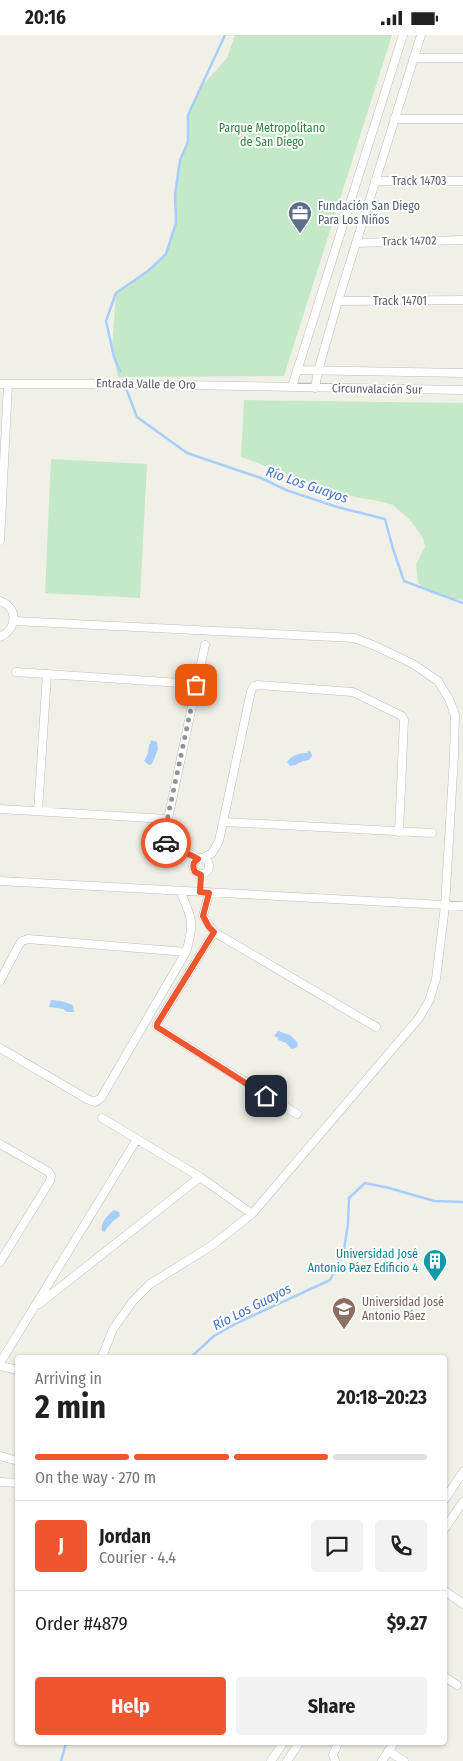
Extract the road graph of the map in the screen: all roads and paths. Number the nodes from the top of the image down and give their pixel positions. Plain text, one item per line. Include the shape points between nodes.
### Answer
1 (403, 35) edge
2 (421, 35) edge
3 (414, 58) junction
4 (463, 58) edge
5 (394, 119) junction
6 (463, 119) edge
7 (375, 181) junction
8 (463, 181) edge
9 (463, 240) edge
10 (356, 243) junction
11 (463, 300) edge
12 (338, 301) junction
13 (297, 370) junction
14 (318, 371) junction
15 (463, 373) edge
16 (4, 384) edge
17 (292, 387) junction
18 (315, 388) junction
19 (463, 391) edge
20 (0, 541) edge
21 (0, 601) edge
22 (14, 621) junction
23 (0, 637) edge
24 (205, 645) dead end
25 (16, 672) dead end
26 (47, 674) junction
27 (196, 685) junction
28 (0, 809) edge
29 (38, 811) junction
30 (167, 819) junction
31 (224, 822) junction
32 (399, 831) junction
33 (432, 833) dead end
34 (201, 858) junction
35 (201, 875) junction
36 (0, 881) edge
37 (180, 891) junction
38 (200, 892) junction
39 (209, 893) junction
40 (445, 906) junction
41 (463, 906) edge
42 (203, 916) junction
43 (192, 917) junction
44 (214, 932) junction
45 (186, 952) junction
46 (0, 981) edge
47 (376, 1027) dead end
48 (0, 1047) edge
49 (297, 1114) dead end
50 (102, 1118) dead end
51 (137, 1139) junction
52 (0, 1144) edge
53 (200, 1177) junction
54 (252, 1214) junction
55 (0, 1262) edge
56 (34, 1308) junction
57 (103, 1355) edge
58 (0, 1365) edge
59 (15, 1369) edge
60 (0, 1456) edge
61 (15, 1460) edge
62 (462, 1475) edge
63 (0, 1482) edge
64 (15, 1483) edge
65 (447, 1496) edge
66 (463, 1502) edge
67 (447, 1525) edge
68 (447, 1592) edge
69 (463, 1604) edge
70 (447, 1678) edge
71 (457, 1685) dead end
72 (282, 1745) edge
73 (299, 1745) edge
74 (337, 1745) edge
75 (392, 1745) edge
76 (388, 1751) junction
77 (271, 1761) edge
78 (287, 1761) edge
79 (335, 1761) edge
80 (382, 1761) edge
81 (404, 1761) edge

1 - 13 street
2 - 3 street
3 - 4 street
3 - 5 street
5 - 6 street
5 - 7 street
7 - 8 street, Track 14703
7 - 10 street
9 - 10 street, Track 14702
10 - 12 street
11 - 12 street, Track 14701
12 - 14 street
13 - 14 street, Circunvalación Sur
13 - 17 street
14 - 15 street, Circunvalación Sur
14 - 18 street
16 - 17 street, Entrada Valle de Oro
16 - 20 street
17 - 18 street, Circunvalación Sur
18 - 19 street, Circunvalación Sur
21 - 22 street via 12,609
22 - 23 street via 10,631
22 - 40 street via 354,638 412,664 438,681 455,715
24 - 27 street
25 - 26 street
26 - 27 street
26 - 29 street
27 - 30 street
28 - 29 street
29 - 30 street
30 - 34 street via 164,838 167,844
31 - 32 street
31 - 32 street via 251,691 258,685 353,692 402,716
31 - 34 street via 217,846 212,853
32 - 33 street
34 - 35 street via 193,866
34 - 35 street via 210,869
35 - 38 street
36 - 37 street
37 - 38 street
37 - 43 street
38 - 39 street
39 - 40 street
39 - 42 street
40 - 41 street
40 - 54 street via 436,979 429,1001 419,1017
42 - 43 street
42 - 44 street
43 - 45 street
44 - 47 street
44 - 49 street via 157,1027
45 - 46 street via 28,939 22,941
45 - 48 street via 101,1098 95,1102
50 - 51 street
51 - 53 street
51 - 56 street
52 - 55 street via 51,1175
53 - 54 street
53 - 56 street
54 - 57 street via 210,1246 150,1284 113,1329
56 - 58 street
58 - 59 street
60 - 61 street
62 - 65 street
63 - 64 street
66 - 67 street
68 - 69 street
70 - 71 street
72 - 77 street
73 - 78 street
74 - 79 street via 332,1755
75 - 76 street
76 - 80 street
76 - 81 street

